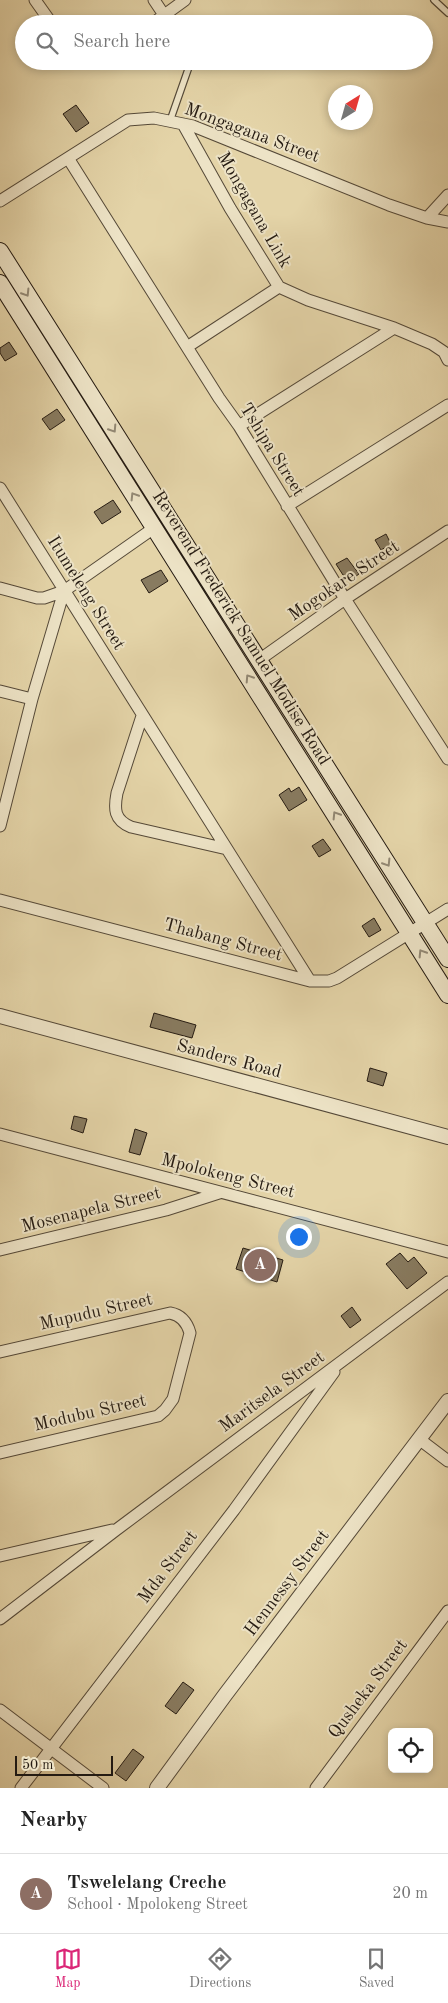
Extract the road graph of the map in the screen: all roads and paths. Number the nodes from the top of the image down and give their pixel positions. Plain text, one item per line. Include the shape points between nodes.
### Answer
1 (35, 0) edge
2 (154, 0) edge
3 (185, 0) edge
4 (434, 0) edge
5 (448, 13) edge
6 (46, 15) edge
7 (164, 15) joint
8 (188, 70) edge
9 (170, 121) junction
10 (183, 124) junction
11 (68, 158) junction
12 (448, 195) edge
13 (0, 201) edge
14 (426, 218) junction
15 (448, 222) edge
16 (0, 251) edge
17 (0, 283) edge
18 (279, 288) junction
19 (394, 328) junction
20 (187, 347) junction
21 (448, 358) edge
22 (448, 405) edge
23 (239, 426) junction
24 (0, 488) edge
25 (287, 506) junction
26 (154, 528) junction
27 (446, 536) edge
28 (0, 588) edge
29 (64, 591) junction
30 (345, 599) junction
31 (259, 660) junction
32 (0, 691) edge
33 (32, 699) junction
34 (142, 716) junction
35 (448, 759) edge
36 (4, 794) edge
37 (0, 826) edge
38 (227, 850) junction
39 (0, 900) edge
40 (448, 909) edge
41 (425, 924) junction
42 (410, 934) junction
43 (448, 959) edge
44 (310, 981) junction
45 (448, 994) edge
46 (0, 1016) edge
47 (0, 1134) edge
48 (448, 1138) edge
49 (219, 1193) junction
50 (0, 1250) edge
51 (448, 1252) edge
52 (448, 1282) edge
53 (190, 1333) joint
54 (0, 1352) edge
55 (339, 1365) junction
56 (448, 1401) edge
57 (419, 1439) junction
58 (0, 1453) edge
59 (448, 1461) edge
60 (116, 1530) junction
61 (0, 1556) edge
62 (448, 1611) edge
63 (0, 1619) edge
64 (0, 1710) edge
65 (50, 1749) junction
66 (21, 1788) edge
67 (103, 1788) edge
68 (157, 1788) edge
69 (316, 1788) edge

1 - 6 street
2 - 7 street
3 - 7 street
4 - 5 lane
8 - 9 lane
9 - 10 street, Mongagana Street
9 - 11 street, Mongagana Street via 128,120
10 - 14 street, Mongagana Street
10 - 18 street, Mongagana Link
11 - 13 street, Mongagana Street
11 - 20 street, Tshipa Street
12 - 14 street
14 - 15 street, Mongagana Street
16 -> 31 main road, Reverend Frederick Samuel Modise Road
26 -> 17 main road, Reverend Frederick Samuel Modise Road
18 - 19 street
18 - 20 street
19 - 21 street via 432,344
19 - 23 street
20 - 23 street, Tshipa Street
22 - 25 street
23 - 25 street, Tshipa Street
24 - 29 street, Itumeleng Street
25 - 30 street, Tshipa Street
26 - 29 street
42 -> 26 main road, Reverend Frederick Samuel Modise Road
27 - 30 street, Mogokare Street
28 - 29 street via 37,598
29 - 33 street
29 - 34 street, Itumeleng Street
30 - 31 street, Mogokare Street
30 - 35 street, Tshipa Street
31 -> 41 main road, Reverend Frederick Samuel Modise Road
32 - 33 street
33 - 36 street
34 - 38 street, Itumeleng Street
34 - 38 street via 117,793 116,816 131,827
36 - 37 street
38 - 44 street, Itumeleng Street
39 - 44 street, Thabang Street
40 - 41 street, Thabang Street
41 - 42 street, Thabang Street
41 - 43 main road, Reverend Frederick Samuel Modise Road
42 - 44 street, Thabang Street via 329,982
45 -> 42 main road, Reverend Frederick Samuel Modise Road
46 - 48 street, Sanders Road
47 - 49 street, Mpolokeng Street
49 - 50 street, Mosenapela Street via 166,1210
49 - 51 street, Mpolokeng Street
52 - 55 street, Maritsela Street
53 - 54 street, Mupudu Street via 186,1322 170,1313
53 - 58 street, Modubu Street via 173,1399 158,1416
55 - 60 street, Maritsela Street
55 - 65 street, Mda Street via 234,1510
56 - 57 street, Hennessy Street
57 - 59 street
57 - 68 street, Hennessy Street
60 - 61 street
60 - 63 street, Maritsela Street
62 - 69 street, Qusheka Street
64 - 65 street
65 - 66 street, Mda Street
65 - 67 street

